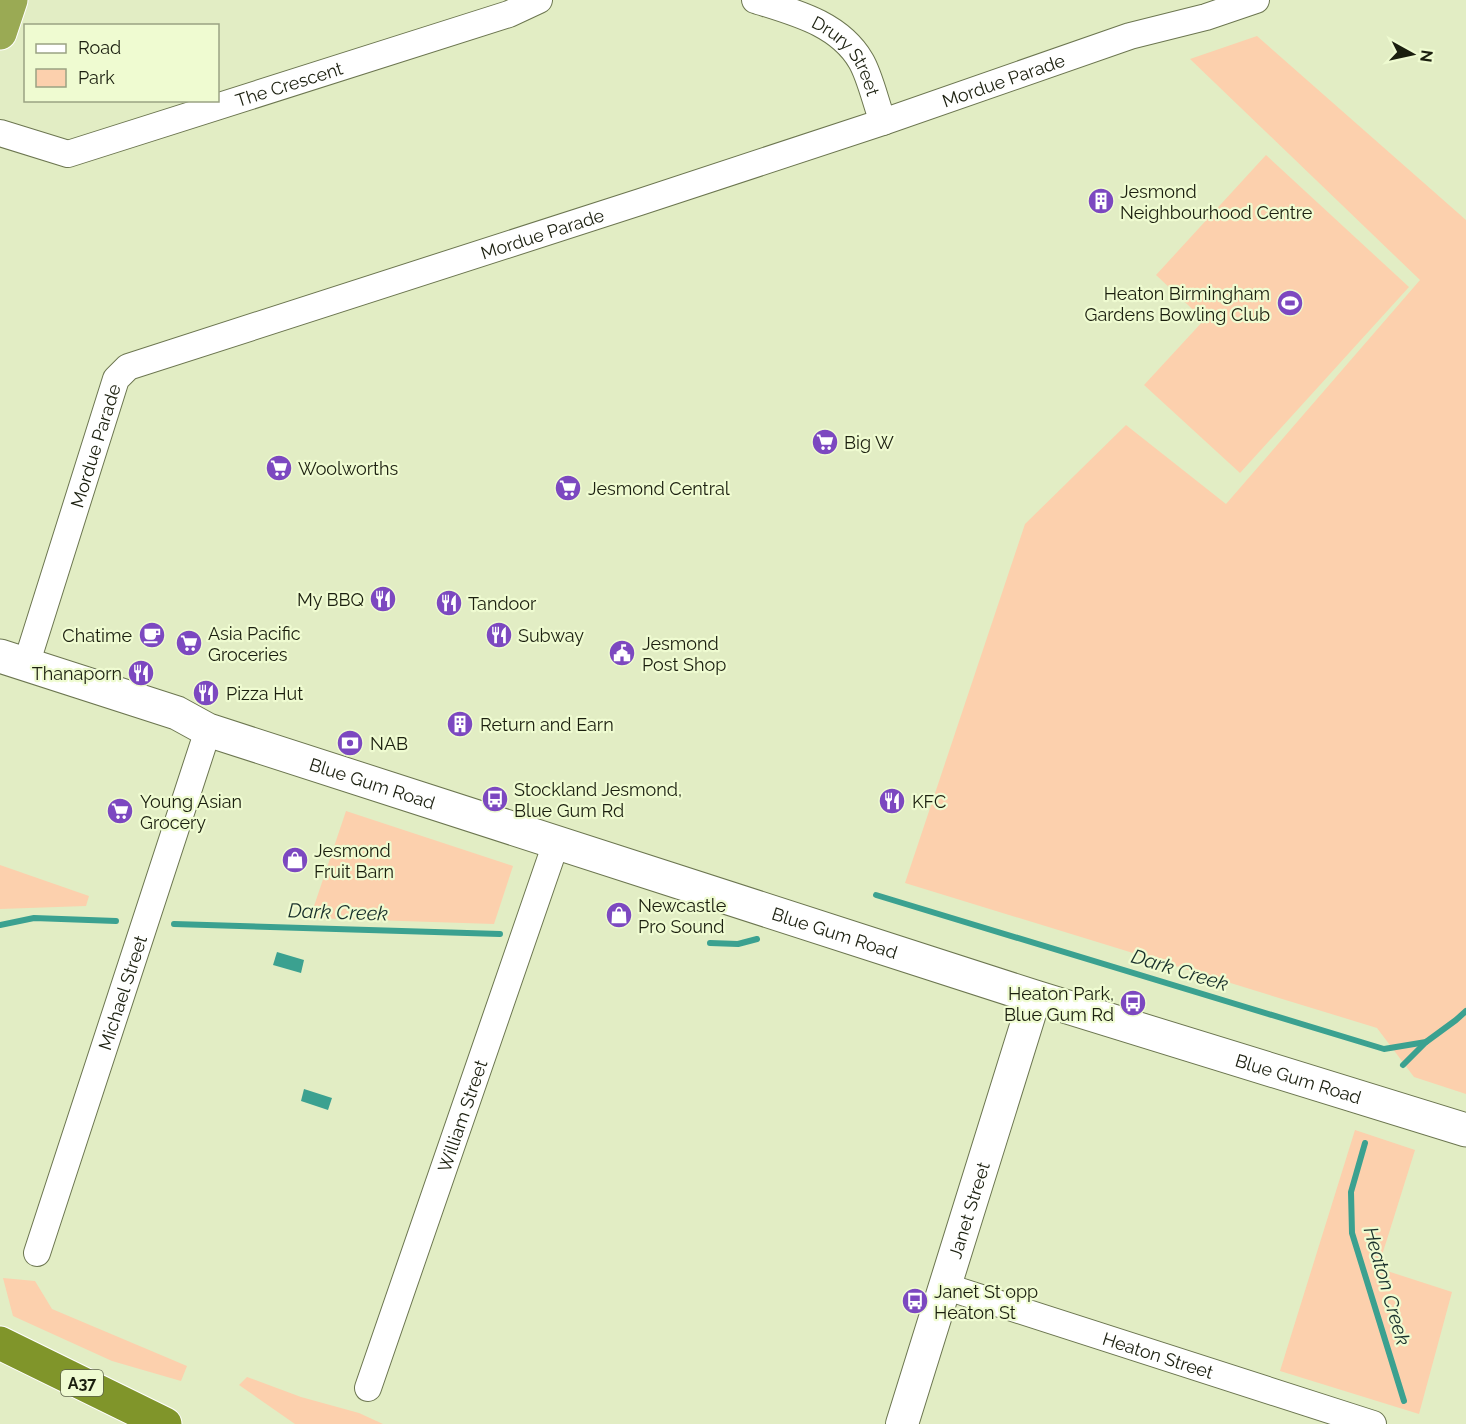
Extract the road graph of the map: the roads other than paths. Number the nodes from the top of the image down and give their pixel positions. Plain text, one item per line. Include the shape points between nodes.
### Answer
1 (10, 0) edge
2 (539, 0) edge
3 (754, 0) edge
4 (1256, 0) edge
5 (515, 7) edge
6 (0, 33) edge
7 (883, 122) junction
8 (0, 133) edge
9 (9, 666) edge
10 (208, 730) junction
11 (556, 843) junction
12 (1035, 997) junction
13 (1466, 1130) edge
14 (37, 1253) dead end
15 (944, 1286) junction
16 (0, 1343) edge
17 (368, 1388) dead end
18 (1305, 1414) edge
19 (165, 1424) edge
20 (902, 1424) edge
21 (1373, 1424) edge

1 - 6 highway
2 - 5 street, The Crescent
3 - 7 street, Drury Street via 804,16 838,33 861,60
4 - 7 street, Mordue Parade via 1130,36
5 - 8 street, The Crescent via 68,154
7 - 9 street, Mordue Parade via 128,367 116,379
9 - 10 main road, Blue Gum Road via 177,713
10 - 11 main road, Blue Gum Road
10 - 14 street, Michael Street
11 - 12 main road, Blue Gum Road
11 - 17 street, William Street
12 - 13 main road, Blue Gum Road
12 - 15 street, Janet Street
15 - 18 street, Heaton Street
15 - 20 street, Janet Street
16 - 19 highway, A37
18 - 21 street, Heaton Street

